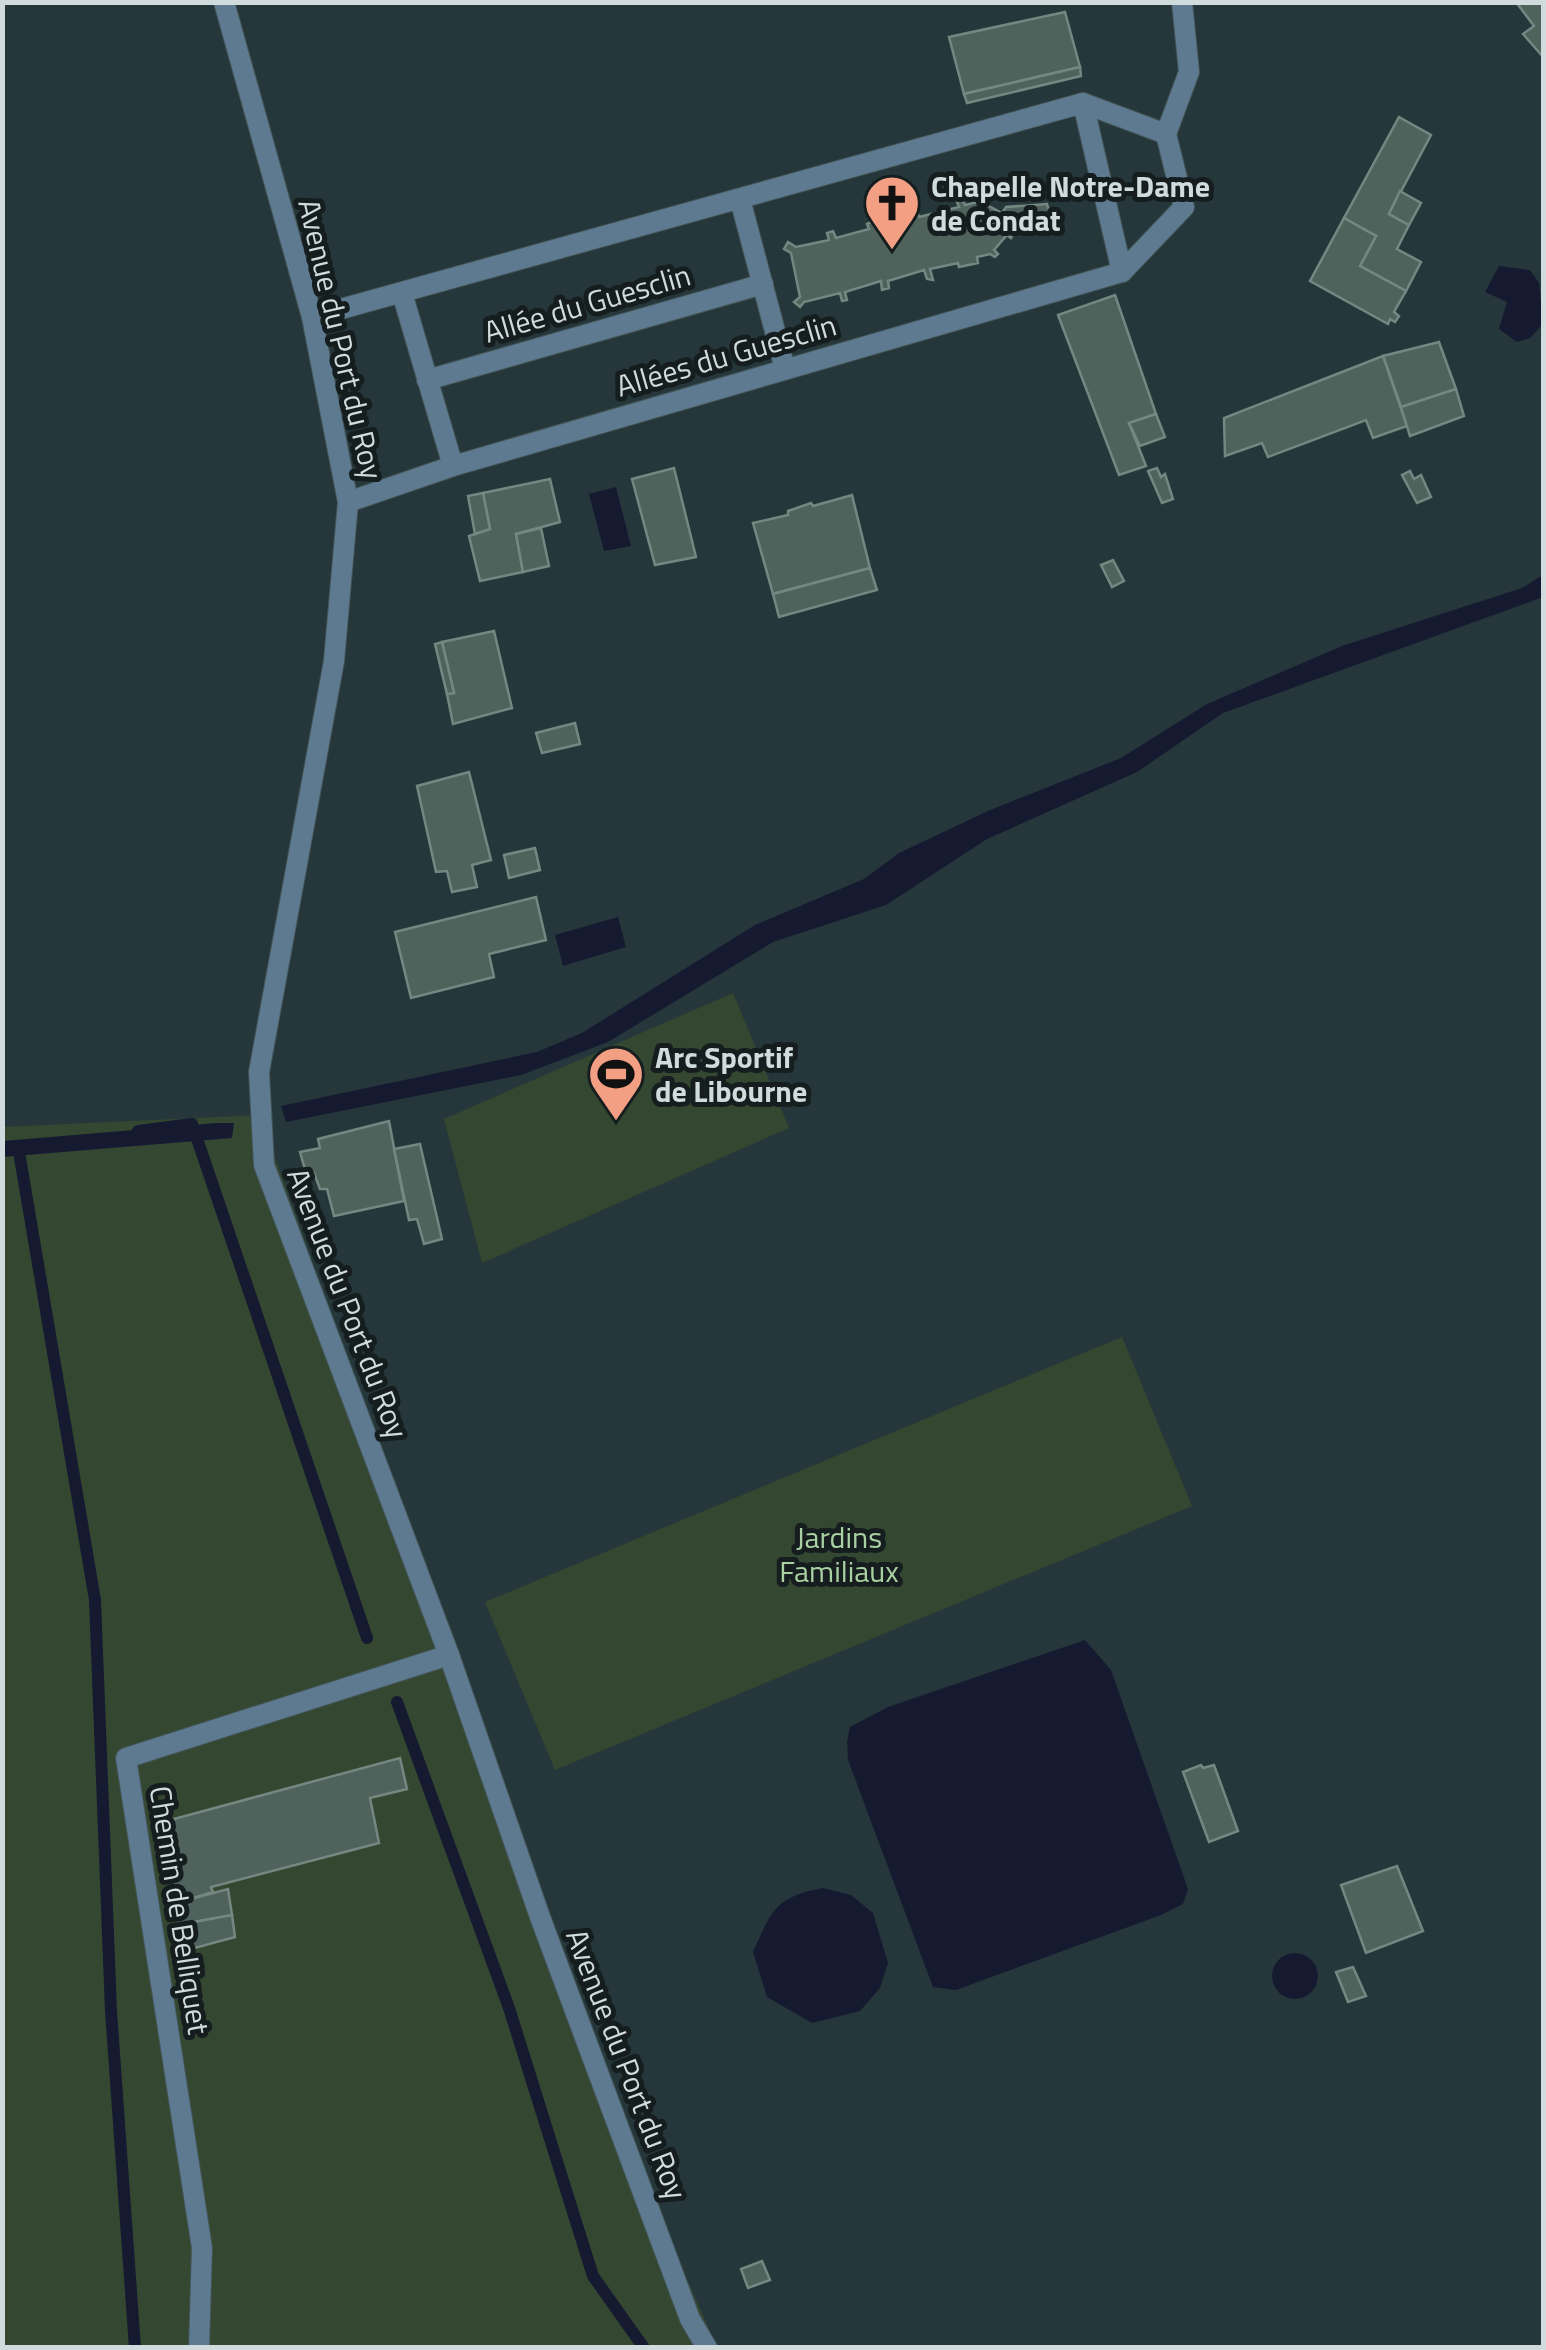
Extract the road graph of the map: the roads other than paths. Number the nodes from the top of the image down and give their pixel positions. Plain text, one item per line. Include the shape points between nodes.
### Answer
1 (224, 2) edge
2 (1182, 2) edge
3 (1082, 103) junction
4 (1166, 134) junction
5 (740, 199) junction
6 (1122, 272) junction
7 (763, 284) junction
8 (402, 293) junction
9 (312, 317) junction
10 (785, 369) junction
11 (426, 380) junction
12 (452, 466) junction
13 (348, 502) junction
14 (449, 1655) junction
15 (198, 2348) edge
16 (707, 2348) edge

1 - 9 street, Avenue du Port du Roy
2 - 4 street via 1189,72
3 - 4 street
3 - 5 street
3 - 6 street
4 - 6 street via 1184,206
5 - 7 street
5 - 8 street
6 - 10 street, Allées du Guesclin
7 - 10 street
7 - 11 street, Allée du Guesclin
8 - 9 street
8 - 11 street
9 - 13 street, Avenue du Port du Roy
10 - 12 street, Allées du Guesclin
11 - 12 street
12 - 13 street, Allées du Guesclin
13 - 14 street, Avenue du Port du Roy via 334,660 259,1072 264,1165
14 - 15 street, Chemin de Belliquet via 126,1758 202,2248
14 - 16 street, Avenue du Port du Roy via 540,1918 690,2319

